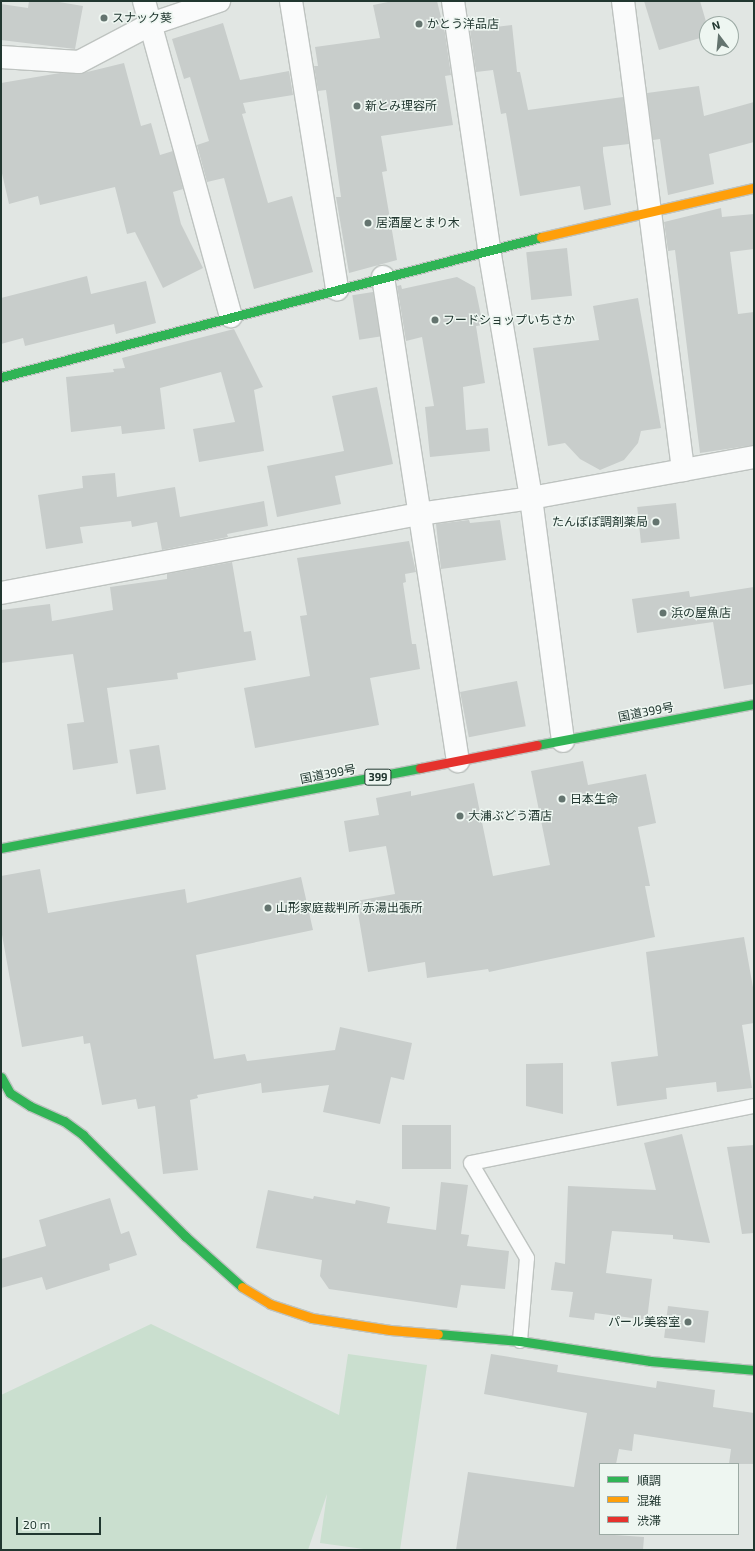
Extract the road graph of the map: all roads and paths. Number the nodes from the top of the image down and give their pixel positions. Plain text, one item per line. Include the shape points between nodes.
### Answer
1 (144, 1) edge
2 (219, 1) edge
3 (290, 1) edge
4 (453, 1) edge
5 (623, 1) edge
6 (151, 24) junction
7 (1, 57) edge
8 (754, 188) edge
9 (650, 212) junction
10 (489, 249) junction
11 (383, 277) junction
12 (337, 289) junction
13 (231, 316) junction
14 (1, 377) edge
15 (754, 457) edge
16 (683, 470) junction
17 (531, 498) junction
18 (419, 514) junction
19 (1, 593) edge
20 (754, 704) edge
21 (563, 740) junction
22 (458, 761) junction
23 (1, 848) edge
24 (1, 1078) edge
25 (754, 1106) edge
26 (520, 1341) junction
27 (754, 1370) edge

1 - 6 street
2 - 6 street
3 - 12 street
4 - 10 street
5 - 9 street
6 - 7 street via 79,62
6 - 13 street
8 - 9 main road
9 - 10 main road
9 - 16 street
10 - 11 main road
10 - 17 street
11 - 12 main road
11 - 18 street
12 - 13 main road
13 - 14 main road
15 - 16 street
16 - 17 street
17 - 18 street
17 - 21 street
18 - 19 street
18 - 22 street
20 - 21 main road, 国道399号 / 399
21 - 22 main road, 国道399号 / 399
22 - 23 main road, 国道399号 / 399
24 - 26 main road via 10,1093 30,1106 64,1121 84,1135 185,1236 239,1285 270,1304 312,1318 390,1330
25 - 26 lane via 471,1163 527,1258
26 - 27 main road via 650,1361

